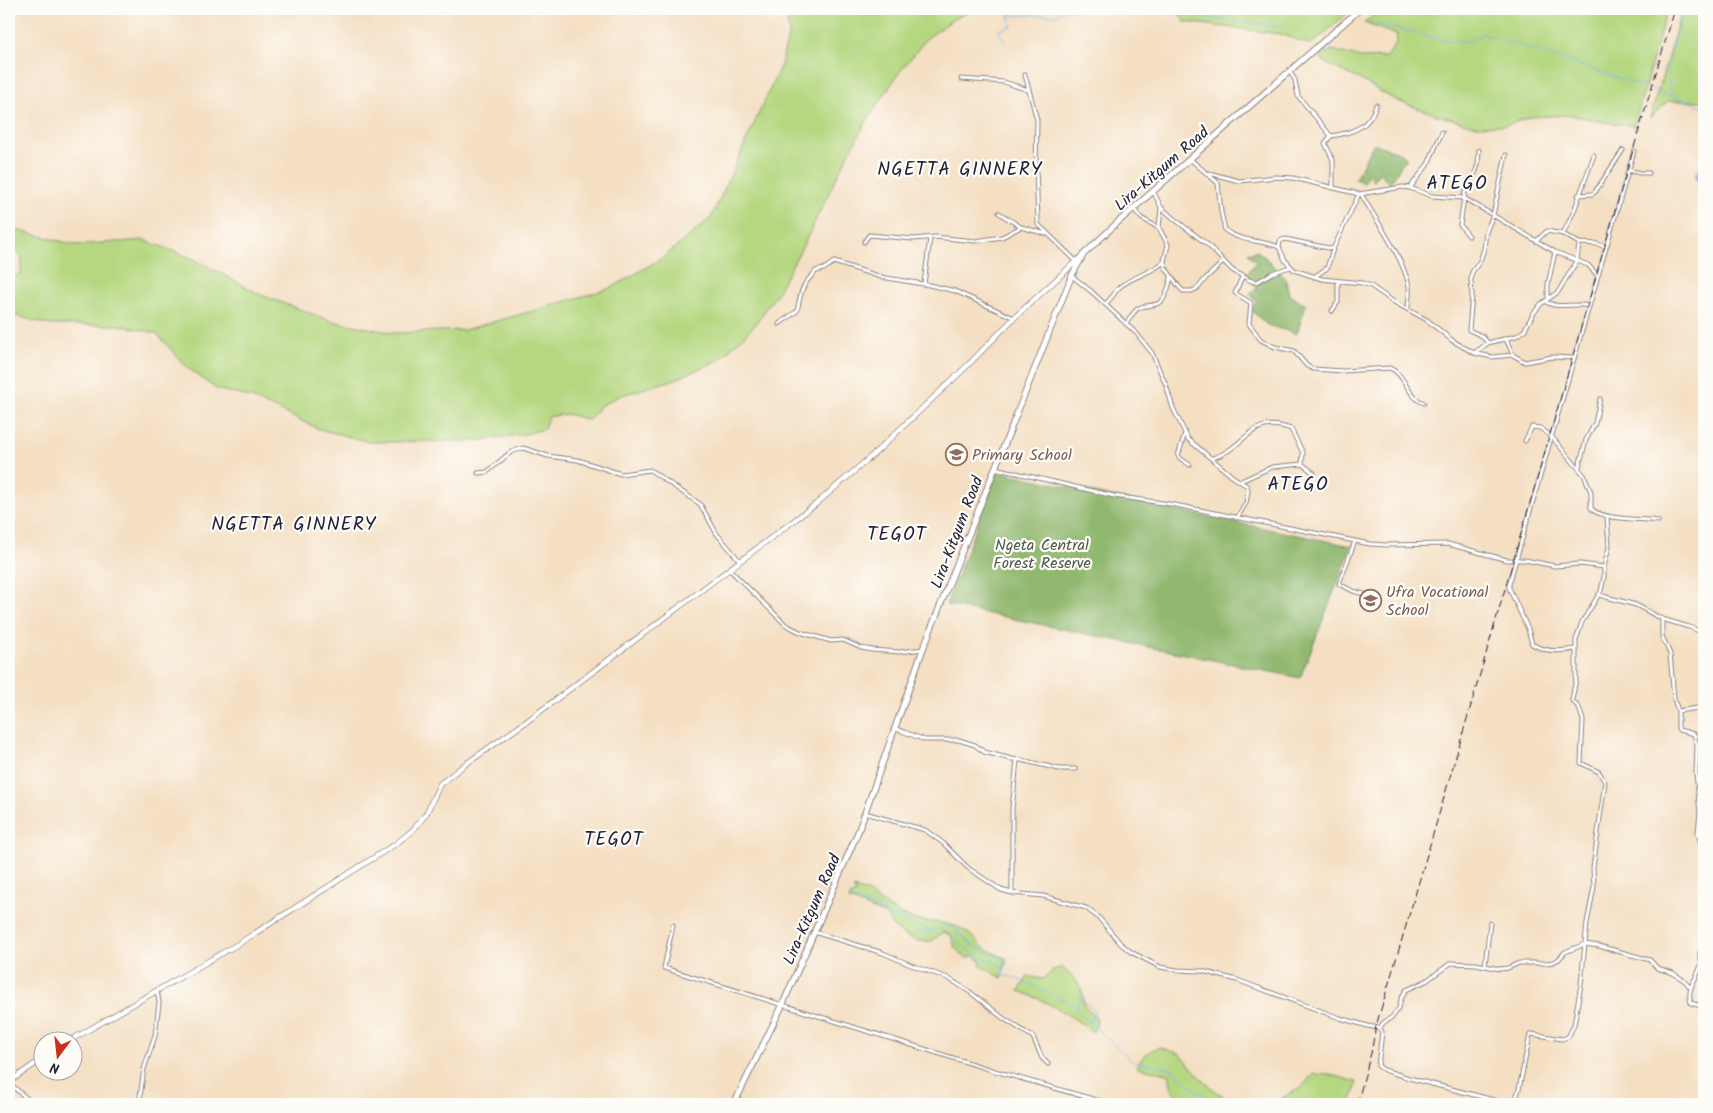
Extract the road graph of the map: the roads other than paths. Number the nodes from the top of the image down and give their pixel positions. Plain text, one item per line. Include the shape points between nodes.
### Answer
1 (1360, 9) edge
2 (1290, 72) junction
3 (1025, 74) dead end
4 (961, 79) dead end
5 (1028, 90) junction
6 (1376, 105) dead end
7 (1442, 132) dead end
8 (1332, 136) junction
9 (1479, 150) dead end
10 (1623, 150) dead end
11 (1634, 151) dead end
12 (1506, 155) dead end
13 (1594, 155) dead end
14 (1189, 158) junction
15 (1628, 170) junction
16 (1208, 173) junction
17 (1649, 173) dead end
18 (1333, 187) junction
19 (1410, 188) junction
20 (1153, 191) junction
21 (1360, 194) junction
22 (1578, 195) junction
23 (1464, 198) junction
24 (1161, 206) junction
25 (1134, 209) junction
26 (999, 214) dead end
27 (1493, 215) junction
28 (1021, 227) junction
29 (1160, 228) junction
30 (1563, 234) junction
31 (1049, 235) junction
32 (1469, 236) dead end
33 (930, 238) junction
34 (1536, 241) junction
35 (864, 242) dead end
36 (1579, 243) junction
37 (1278, 247) junction
38 (1606, 247) junction
39 (1333, 249) junction
40 (1555, 252) junction
41 (1084, 254) junction
42 (1076, 260) junction
43 (1164, 261) junction
44 (1577, 261) junction
45 (1224, 262) junction
46 (1290, 267) junction
47 (1072, 275) junction
48 (1242, 275) junction
49 (1598, 276) junction
50 (1172, 277) junction
51 (1314, 277) junction
52 (1338, 281) junction
53 (924, 284) junction
54 (1546, 300) junction
55 (1105, 304) junction
56 (1589, 306) junction
57 (1408, 309) junction
58 (1332, 311) dead end
59 (1014, 318) junction
60 (779, 324) dead end
61 (1126, 324) junction
62 (1506, 339) junction
63 (1488, 342) junction
64 (1474, 353) junction
65 (1513, 355) junction
66 (1574, 358) junction
67 (1600, 399) dead end
68 (1424, 403) dead end
69 (1185, 432) junction
70 (1551, 436) junction
71 (1525, 441) dead end
72 (1212, 458) junction
73 (1302, 464) junction
74 (1190, 465) dead end
75 (1578, 467) junction
76 (995, 468) junction
77 (1314, 472) dead end
78 (478, 473) dead end
79 (1241, 482) junction
80 (1607, 517) junction
81 (1237, 518) junction
82 (1658, 521) dead end
83 (1355, 540) junction
84 (1515, 559) junction
85 (740, 561) junction
86 (1604, 567) junction
87 (729, 569) junction
88 (1599, 595) junction
89 (1371, 596) dead end
90 (1662, 619) junction
91 (1704, 633) edge
92 (923, 649) junction
93 (1575, 649) junction
94 (1704, 707) edge
95 (1678, 711) junction
96 (894, 728) junction
97 (1017, 760) junction
98 (1075, 769) dead end
99 (864, 813) junction
100 (1703, 844) edge
101 (1704, 852) edge
102 (1012, 894) junction
103 (1490, 923) dead end
104 (673, 925) dead end
105 (814, 932) junction
106 (1585, 944) junction
107 (1704, 947) edge
108 (1485, 965) junction
109 (1690, 987) junction
110 (158, 990) junction
111 (782, 1006) junction
112 (1704, 1007) edge
113 (1380, 1028) junction
114 (82, 1034) edge
115 (1048, 1064) dead end
116 (32, 1066) edge
117 (9, 1082) edge
118 (34, 1104) edge
119 (139, 1104) edge
120 (734, 1104) edge
121 (1110, 1104) edge
122 (1509, 1104) edge
123 (1514, 1104) edge

1 - 2 main road, Lira-Kitgum Road
2 - 8 street via 1298,96
2 - 14 main road, Lira-Kitgum Road
3 - 5 street
4 - 5 street via 1004,82
5 - 31 street via 1037,120 1038,220 1040,227
6 - 8 street via 1374,115 1367,123 1347,134
7 - 19 street via 1428,164
8 - 18 street via 1325,144 1334,160
9 - 23 street via 1478,165
10 - 22 street via 1595,192
11 - 15 street
12 - 27 street
13 - 22 street
14 - 16 street
14 - 20 main road, Lira-Kitgum Road
15 - 17 street
15 - 38 street
16 - 18 street via 1239,181 1293,178
16 - 37 street via 1218,184 1225,230
18 - 21 street
19 - 21 street
19 - 23 street via 1432,196
20 - 24 street
20 - 25 main road, Lira-Kitgum Road
21 - 39 street
21 - 57 street via 1405,274 1409,289
22 - 30 street
23 - 27 street
23 - 32 street via 1460,225
24 - 29 street
24 - 45 street
25 - 29 street via 1141,218
25 - 41 main road, Lira-Kitgum Road
26 - 28 street
27 - 34 street
27 - 63 street via 1480,261 1472,272 1469,330
28 - 31 street
28 - 33 street via 994,239
29 - 43 street via 1168,245
30 - 34 street via 1547,231
30 - 36 street
31 - 42 street
33 - 35 street via 869,235
33 - 53 street
34 - 40 street
36 - 38 street
36 - 44 street
37 - 39 street via 1284,238
37 - 46 street
38 - 49 street
39 - 51 street via 1327,268
40 - 44 street
40 - 54 street
41 - 42 main road
41 - 47 main road, Lira-Kitgum Road
42 - 59 main road
43 - 50 street
43 - 55 street via 1121,286
44 - 49 street via 1591,267
44 - 54 street via 1558,292
45 - 48 street
45 - 50 street via 1192,291 1183,291
46 - 48 street via 1255,282
46 - 51 street
47 - 55 street
47 - 76 main road, Lira-Kitgum Road
48 - 68 street via 1235,293 1251,303 1249,324 1261,340 1294,351 1313,369 1393,369 1413,396
49 - 56 street
50 - 61 street via 1162,301 1139,308
51 - 52 street
52 - 57 street via 1371,286
52 - 58 street via 1338,302
53 - 59 street via 955,291
53 - 60 street via 881,277 834,262 808,279 797,311
54 - 56 street via 1553,306
54 - 62 street via 1524,331
55 - 61 street
56 - 66 street
57 - 64 street
59 - 85 main road via 874,454 793,523
61 - 69 street via 1152,353
62 - 63 street
62 - 65 street
63 - 64 street
64 - 65 street via 1492,357
65 - 66 street via 1525,362 1552,357
66 - 70 street
67 - 75 street via 1595,423
69 - 72 street via 1188,439
69 - 74 street via 1178,456
70 - 71 street via 1540,428 1532,427
70 - 75 street
70 - 84 street
72 - 73 street via 1230,450 1249,432 1274,424 1292,429 1303,453
72 - 79 street
73 - 77 street
73 - 79 street via 1272,467
75 - 80 street via 1590,486 1592,511
76 - 81 street via 1097,493
76 - 92 main road, Lira-Kitgum Road
78 - 85 street via 486,472 511,452 523,448 578,460 621,474 650,470 700,504 717,534
79 - 81 street via 1247,486 1248,496
80 - 82 street
80 - 86 street via 1608,547
81 - 83 street
83 - 84 street via 1387,545 1448,544 1499,558
83 - 89 street via 1339,584
84 - 86 street via 1555,566 1580,564
84 - 93 street via 1509,588 1532,644 1548,651
85 - 87 main road
86 - 88 street
87 - 92 street via 786,625 800,632 831,641 843,640 872,650 899,652
87 - 110 main road via 452,774 440,784 426,814 397,843 238,944
88 - 90 street via 1636,605
88 - 93 street via 1582,622
90 - 91 street
90 - 95 street via 1662,636 1670,654
92 - 96 main road, Lira-Kitgum Road
93 - 106 street via 1576,679 1572,700 1583,720 1581,763 1599,772 1605,782
94 - 95 street
95 - 100 street via 1678,729 1694,734 1697,746 1698,834
96 - 97 street via 925,740 965,741 984,752
96 - 99 main road, Lira-Kitgum Road
97 - 98 street
97 - 102 street via 1012,809
99 - 102 street via 925,830 968,868
99 - 105 main road, Lira-Kitgum Road
100 - 101 street
102 - 113 street via 1038,895 1086,908 1131,952 1160,967 1202,971 1238,980 1340,1018
103 - 108 street
104 - 111 street via 664,968
105 - 111 main road, Lira-Kitgum Road
105 - 115 street via 883,953 948,978 1033,1037
106 - 108 street via 1565,952 1553,962 1519,963 1500,969
106 - 109 street via 1650,960 1657,968 1672,973
106 - 123 street via 1577,1015 1572,1030 1568,1037 1562,1039 1530,1035
107 - 109 street via 1700,953 1702,964
108 - 113 street via 1451,963 1426,981 1406,990 1399,1008
109 - 112 street via 1690,1002
110 - 114 main road
110 - 119 street via 156,1029 144,1068
111 - 120 main road, Lira-Kitgum Road
111 - 121 street
113 - 122 street via 1380,1068
116 - 117 main road
117 - 118 street

